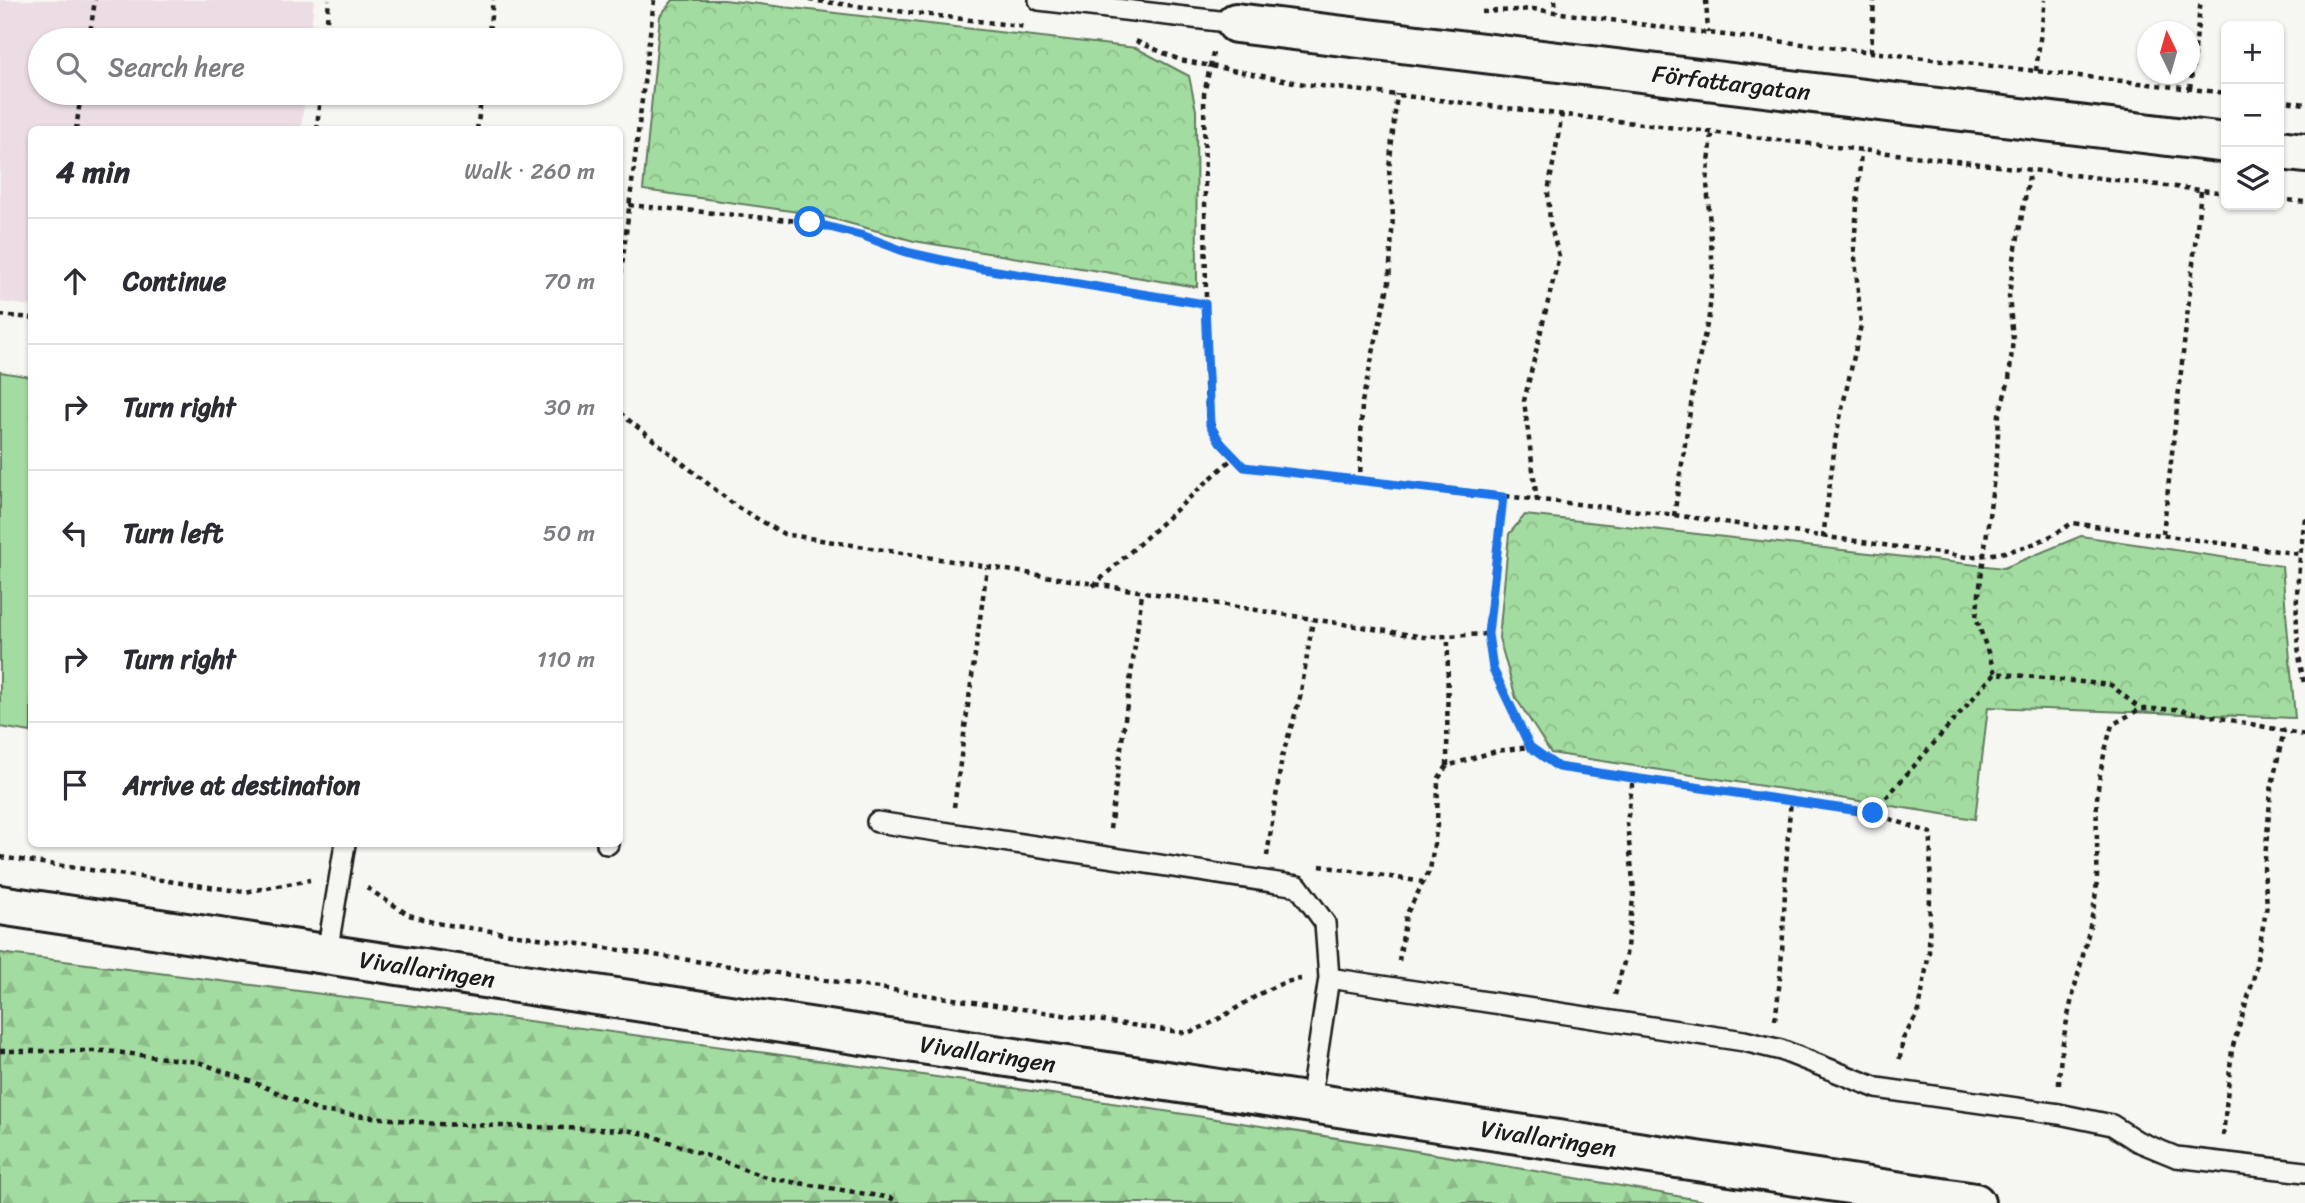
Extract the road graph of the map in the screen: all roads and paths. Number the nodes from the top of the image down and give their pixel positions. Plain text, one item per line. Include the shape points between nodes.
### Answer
1 (95, 0) edge
2 (329, 0) edge
3 (493, 0) edge
4 (654, 0) edge
5 (809, 0) edge
6 (1039, 0) edge
7 (1555, 0) edge
8 (1706, 0) edge
9 (1874, 0) edge
10 (2045, 0) edge
11 (2201, 0) edge
12 (1118, 5) edge
13 (1556, 12) junction
14 (1470, 13) dead end
15 (1224, 21) junction
16 (91, 28) edge
17 (326, 28) edge
18 (490, 28) edge
19 (1037, 28) dead end
20 (1708, 33) junction
21 (1126, 40) dead end
22 (1871, 52) junction
23 (1211, 68) junction
24 (2036, 71) junction
25 (2190, 89) junction
26 (2221, 92) edge
27 (1397, 94) junction
28 (2284, 101) edge
29 (2305, 104) edge
30 (79, 105) edge
31 (319, 105) edge
32 (480, 105) edge
33 (1562, 114) junction
34 (77, 126) edge
35 (317, 126) edge
36 (478, 126) edge
37 (1712, 134) junction
38 (2221, 142) edge
39 (2284, 150) edge
40 (1861, 151) junction
41 (2305, 153) edge
42 (2030, 171) junction
43 (2201, 191) junction
44 (2221, 193) edge
45 (2284, 200) edge
46 (2305, 202) edge
47 (629, 205) junction
48 (623, 257) edge
49 (1205, 304) junction
50 (0, 314) edge
51 (28, 318) edge
52 (623, 415) edge
53 (1234, 457) junction
54 (1360, 482) junction
55 (1503, 497) junction
56 (1537, 501) junction
57 (1674, 516) junction
58 (2305, 517) edge
59 (2163, 534) junction
60 (1823, 538) junction
61 (2300, 554) junction
62 (1985, 556) junction
63 (987, 568) junction
64 (1093, 586) junction
65 (1142, 594) junction
66 (1312, 620) junction
67 (1488, 634) junction
68 (1448, 636) junction
69 (1995, 673) junction
70 (2305, 687) edge
71 (2140, 709) junction
72 (2284, 730) junction
73 (2305, 735) edge
74 (1530, 747) junction
75 (1447, 766) junction
76 (1633, 778) junction
77 (1791, 801) junction
78 (1873, 813) junction
79 (877, 822) dead end
80 (951, 834) junction
81 (345, 847) edge
82 (0, 857) edge
83 (1107, 857) junction
84 (1280, 860) dead end
85 (1306, 864) dead end
86 (324, 879) dead end
87 (1423, 882) junction
88 (361, 885) dead end
89 (0, 905) edge
90 (327, 953) junction
91 (1329, 978) junction
92 (1395, 990) junction
93 (1608, 1021) junction
94 (1771, 1047) junction
95 (0, 1051) edge
96 (1894, 1090) junction
97 (1310, 1102) junction
98 (2059, 1114) junction
99 (2220, 1162) junction
100 (2305, 1172) edge
101 (898, 1203) edge
102 (1975, 1203) edge

1 - 16 path
2 - 17 path
3 - 18 path
4 - 47 path
5 - 19 path
6 - 12 lane
7 - 13 path
8 - 20 path
9 - 22 path
10 - 24 path
11 - 25 path
12 - 15 lane
13 - 14 path
13 - 20 path
15 - 23 path via 1214,43
15 - 38 street, Författargatan
20 - 22 path
21 - 23 path
22 - 24 path
23 - 27 path
23 - 49 path via 1204,94
24 - 25 path
25 - 26 path
27 - 33 path
27 - 54 path via 1389,169 1393,216 1389,282 1363,402
28 - 29 path
30 - 34 path
31 - 35 path
32 - 36 path
33 - 37 path
33 - 56 path via 1548,192 1559,256 1524,401
37 - 40 path
37 - 57 path via 1707,182 1713,272 1709,317
39 - 41 street
40 - 42 path
40 - 60 path via 1854,247 1861,325 1836,436
42 - 43 path
42 - 62 path via 2009,296 2013,339 2009,380 1999,414
43 - 44 path
43 - 59 path
45 - 46 path
47 - 48 path
47 - 49 path via 810,222 906,252 978,268
49 - 53 path via 1210,425
50 - 51 path
52 - 63 path via 737,507 784,534
53 - 54 path via 1244,467
53 - 64 path
54 - 55 path
55 - 56 path
55 - 67 path
56 - 57 path
57 - 60 path
58 - 61 path
59 - 61 path
59 - 62 path via 2072,523 2044,541
60 - 62 path
61 - 70 path via 2294,610
62 - 69 path via 1976,617
63 - 64 path
63 - 80 path
64 - 65 path
65 - 66 path
65 - 83 path
66 - 68 path via 1424,637
66 - 84 path via 1300,698 1282,757 1267,858
67 - 68 path
67 - 74 path via 1493,669
68 - 75 path
69 - 71 path via 2111,685
69 - 78 path
71 - 72 path via 2176,709
71 - 98 path via 2112,725 2104,753 2097,799 2100,863 2068,1013 2059,1071
72 - 73 path
72 - 99 path via 2271,790 2264,870 2267,905 2253,981 2232,1049
74 - 75 path via 1496,751
74 - 76 path via 1558,767
75 - 87 path via 1438,779 1437,825 1430,870
76 - 77 path
76 - 93 path via 1627,823 1634,891 1626,956
77 - 78 path
77 - 94 path via 1781,979
78 - 96 path via 1931,832 1929,952 1919,1011 1903,1039
79 - 80 lane
80 - 83 lane
81 - 90 lane
82 - 86 path via 245,892
83 - 91 lane via 1298,886 1325,923
85 - 87 path
87 - 92 path via 1406,915
88 - 91 path via 409,915 436,923 1186,1033 1204,1028 1282,984
89 - 90 street, Vivallaringen
90 - 97 street, Vivallaringen
91 - 92 lane
91 - 97 lane
92 - 93 lane
93 - 94 lane
94 - 96 lane via 1877,1088
95 - 101 path via 107,1051 198,1062 318,1111 436,1124 627,1130 768,1178 880,1195
96 - 98 lane
97 - 102 street, Vivallaringen
98 - 99 lane via 2112,1125 2176,1157
99 - 100 lane

